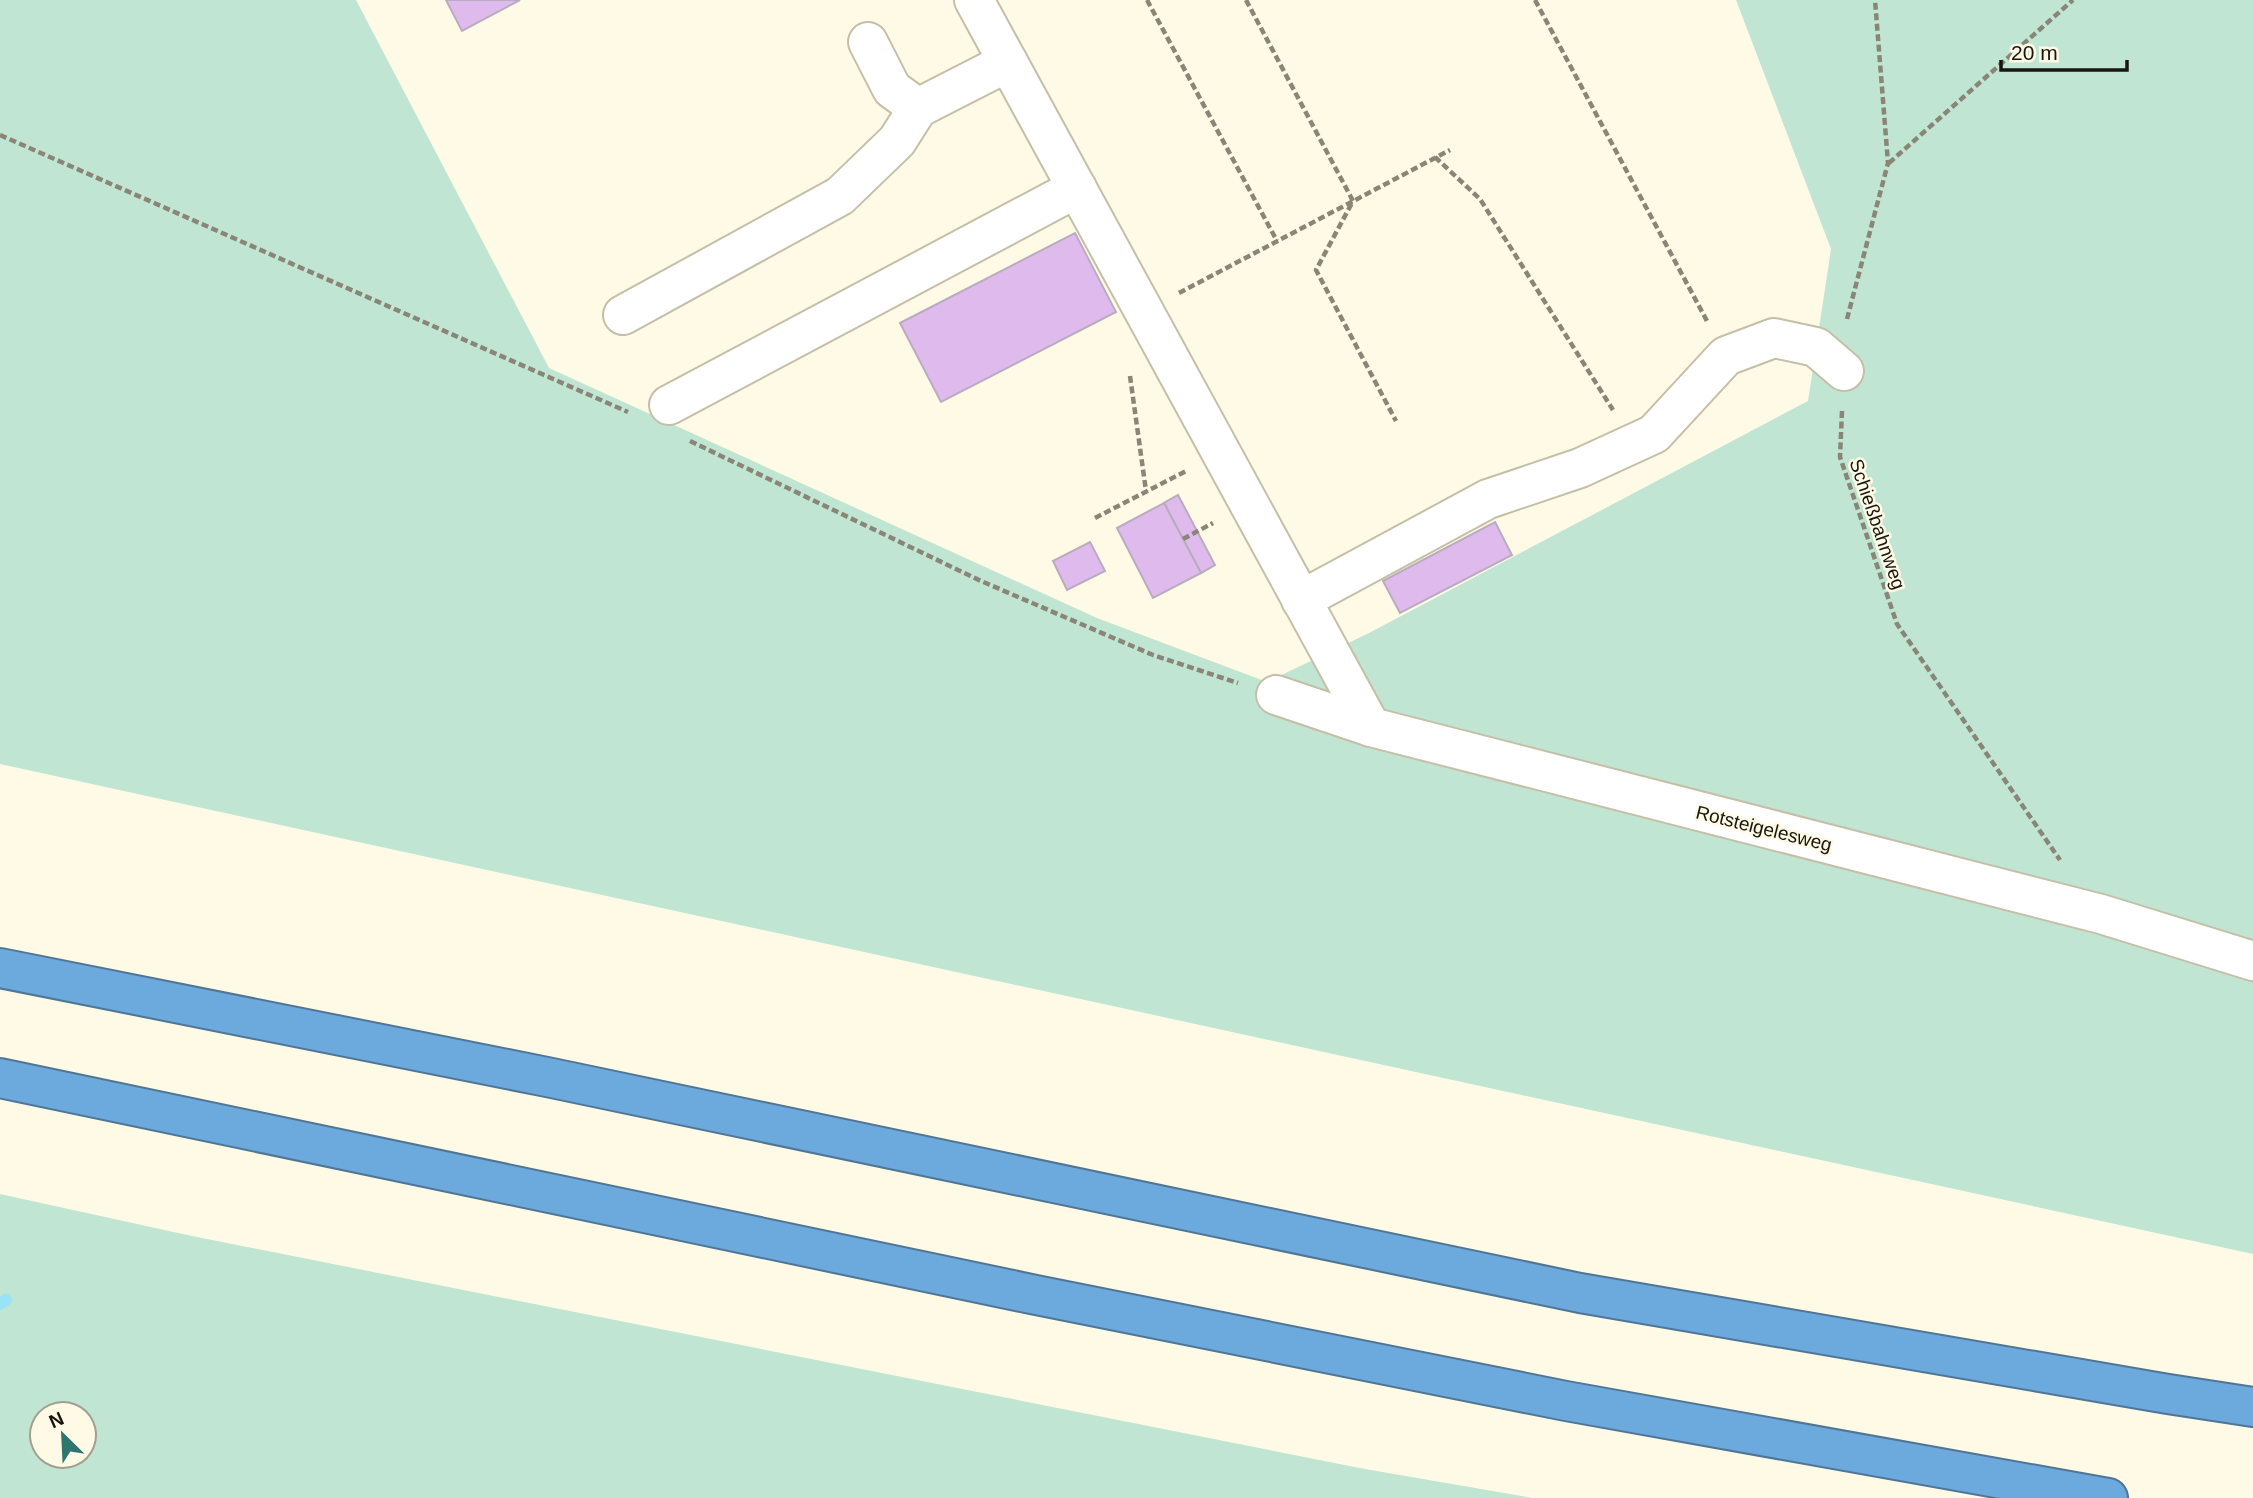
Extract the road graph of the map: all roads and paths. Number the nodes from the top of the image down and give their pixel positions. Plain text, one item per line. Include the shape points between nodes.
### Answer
1 (974, 0) edge
2 (1147, 0) edge
3 (1246, 0) edge
4 (1535, 0) edge
5 (1875, 0) edge
6 (2073, 0) edge
7 (868, 42) dead end
8 (1008, 62) junction
9 (918, 108) junction
10 (1450, 150) dead end
11 (1435, 157) junction
12 (1888, 163) junction
13 (1077, 188) junction
14 (1353, 201) junction
15 (1277, 242) junction
16 (1144, 311) junction
17 (623, 315) dead end
18 (1726, 356) junction
19 (1129, 369) dead end
20 (1844, 371) junction
21 (669, 405) dead end
22 (1396, 421) dead end
23 (1633, 443) junction
24 (1221, 452) junction
25 (1146, 491) junction
26 (1095, 518) dead end
27 (1301, 600) junction
28 (1276, 695) dead end
29 (1371, 727) junction
30 (2101, 914) junction
31 (2253, 961) edge
32 (0, 968) edge
33 (0, 1078) edge
34 (2253, 1407) edge
35 (2108, 1498) edge

1 - 8 lane
2 - 15 path
3 - 14 path
4 - 18 path
5 - 12 path, Schießbahnweg
6 - 12 path
7 - 9 lane via 892,89
8 - 9 lane
8 - 13 lane
9 - 17 lane via 897,141 841,196
10 - 11 path
11 - 14 path
11 - 23 path via 1480,198
12 - 20 path, Schießbahnweg via 1847,316
13 - 16 lane
13 - 21 lane
14 - 15 path
14 - 22 path via 1316,270
15 - 16 path
16 - 24 lane
18 - 20 lane via 1774,338 1816,347
18 - 23 lane via 1654,434
19 - 25 path
20 - 30 path, Schießbahnweg via 1840,457 1897,624
23 - 27 lane via 1580,468 1488,499
24 - 25 path
24 - 27 lane
25 - 26 path
27 - 29 lane
28 - 29 lane, Rotsteigelesweg
29 - 30 lane, Rotsteigelesweg
30 - 31 lane, Rotsteigelesweg
32 - 34 highway via 1580,1293
33 - 35 highway via 1049,1298 1566,1401

